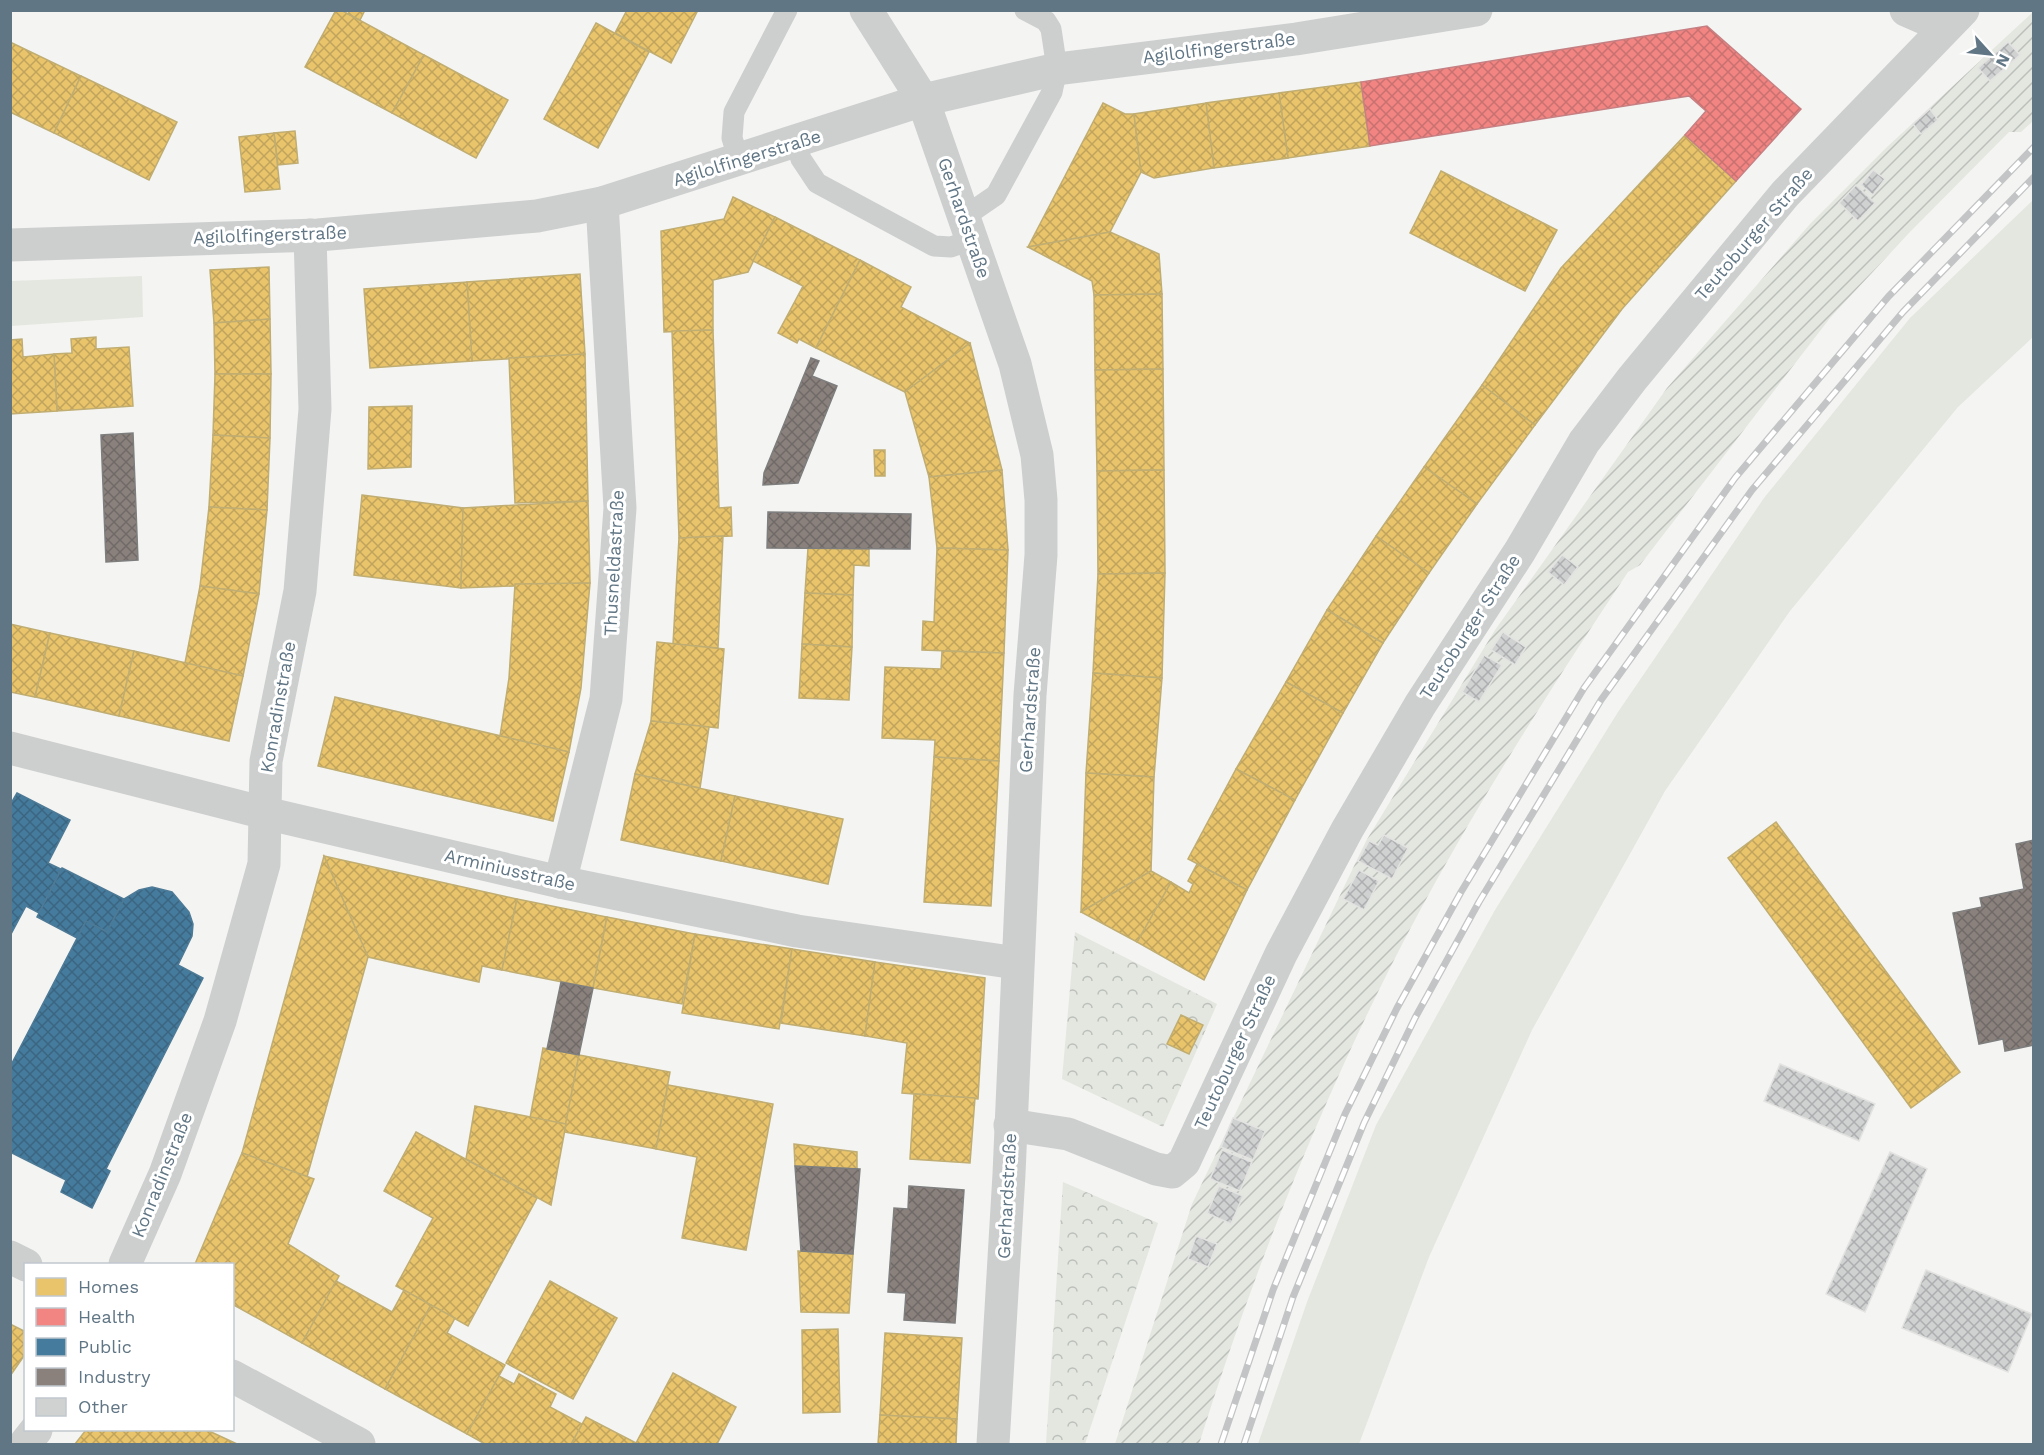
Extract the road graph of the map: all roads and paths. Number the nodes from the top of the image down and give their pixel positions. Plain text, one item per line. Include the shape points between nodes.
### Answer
1 (787, 10) edge
2 (866, 10) edge
3 (1025, 10) edge
4 (1476, 10) edge
5 (1906, 10) edge
6 (1954, 19) edge
7 (1058, 69) junction
8 (923, 100) junction
9 (796, 143) junction
10 (739, 160) junction
11 (602, 203) junction
12 (967, 229) junction
13 (310, 235) junction
14 (10, 245) edge
15 (10, 748) edge
16 (265, 813) junction
17 (560, 882) junction
18 (1016, 963) junction
19 (1010, 1125) junction
20 (10, 1257) edge
21 (125, 1263) edge
22 (24, 1264) edge
23 (234, 1377) edge
24 (35, 1431) edge
25 (25, 1444) edge
26 (359, 1444) edge
27 (993, 1444) edge

1 - 10 lane via 734,112 732,138
2 - 8 street, Gerhardstraße
3 - 7 lane via 1046,21 1051,29
4 - 7 street, Agilolfingerstraße via 1296,39
5 - 6 street
6 - 19 street, Teutoburger Straße via 1785,194 1584,442 1347,830 1281,954 1184,1162 1172,1172 1156,1169 1068,1134
7 - 8 street, Agilolfingerstraße
7 - 12 lane via 1052,92 996,195
8 - 9 street, Agilolfingerstraße
8 - 12 street, Gerhardstraße
9 - 10 street, Agilolfingerstraße
9 - 12 lane via 801,159 817,183 934,246 951,247
10 - 11 street, Agilolfingerstraße
11 - 13 street, Agilolfingerstraße via 537,216
11 - 17 street, Thusneldastraße via 620,508 606,699
12 - 18 street, Gerhardstraße via 1015,364 1037,455 1041,500
13 - 14 street, Agilolfingerstraße
13 - 16 street, Konradinstraße via 315,409 300,591 266,760
15 - 16 street, Arminiusstraße
16 - 17 street, Arminiusstraße
16 - 21 street, Konradinstraße via 264,864 220,1021 165,1174
17 - 18 street, Arminiusstraße via 796,931
18 - 19 street, Gerhardstraße
19 - 27 street, Gerhardstraße
20 - 22 street
23 - 26 street
24 - 25 street

